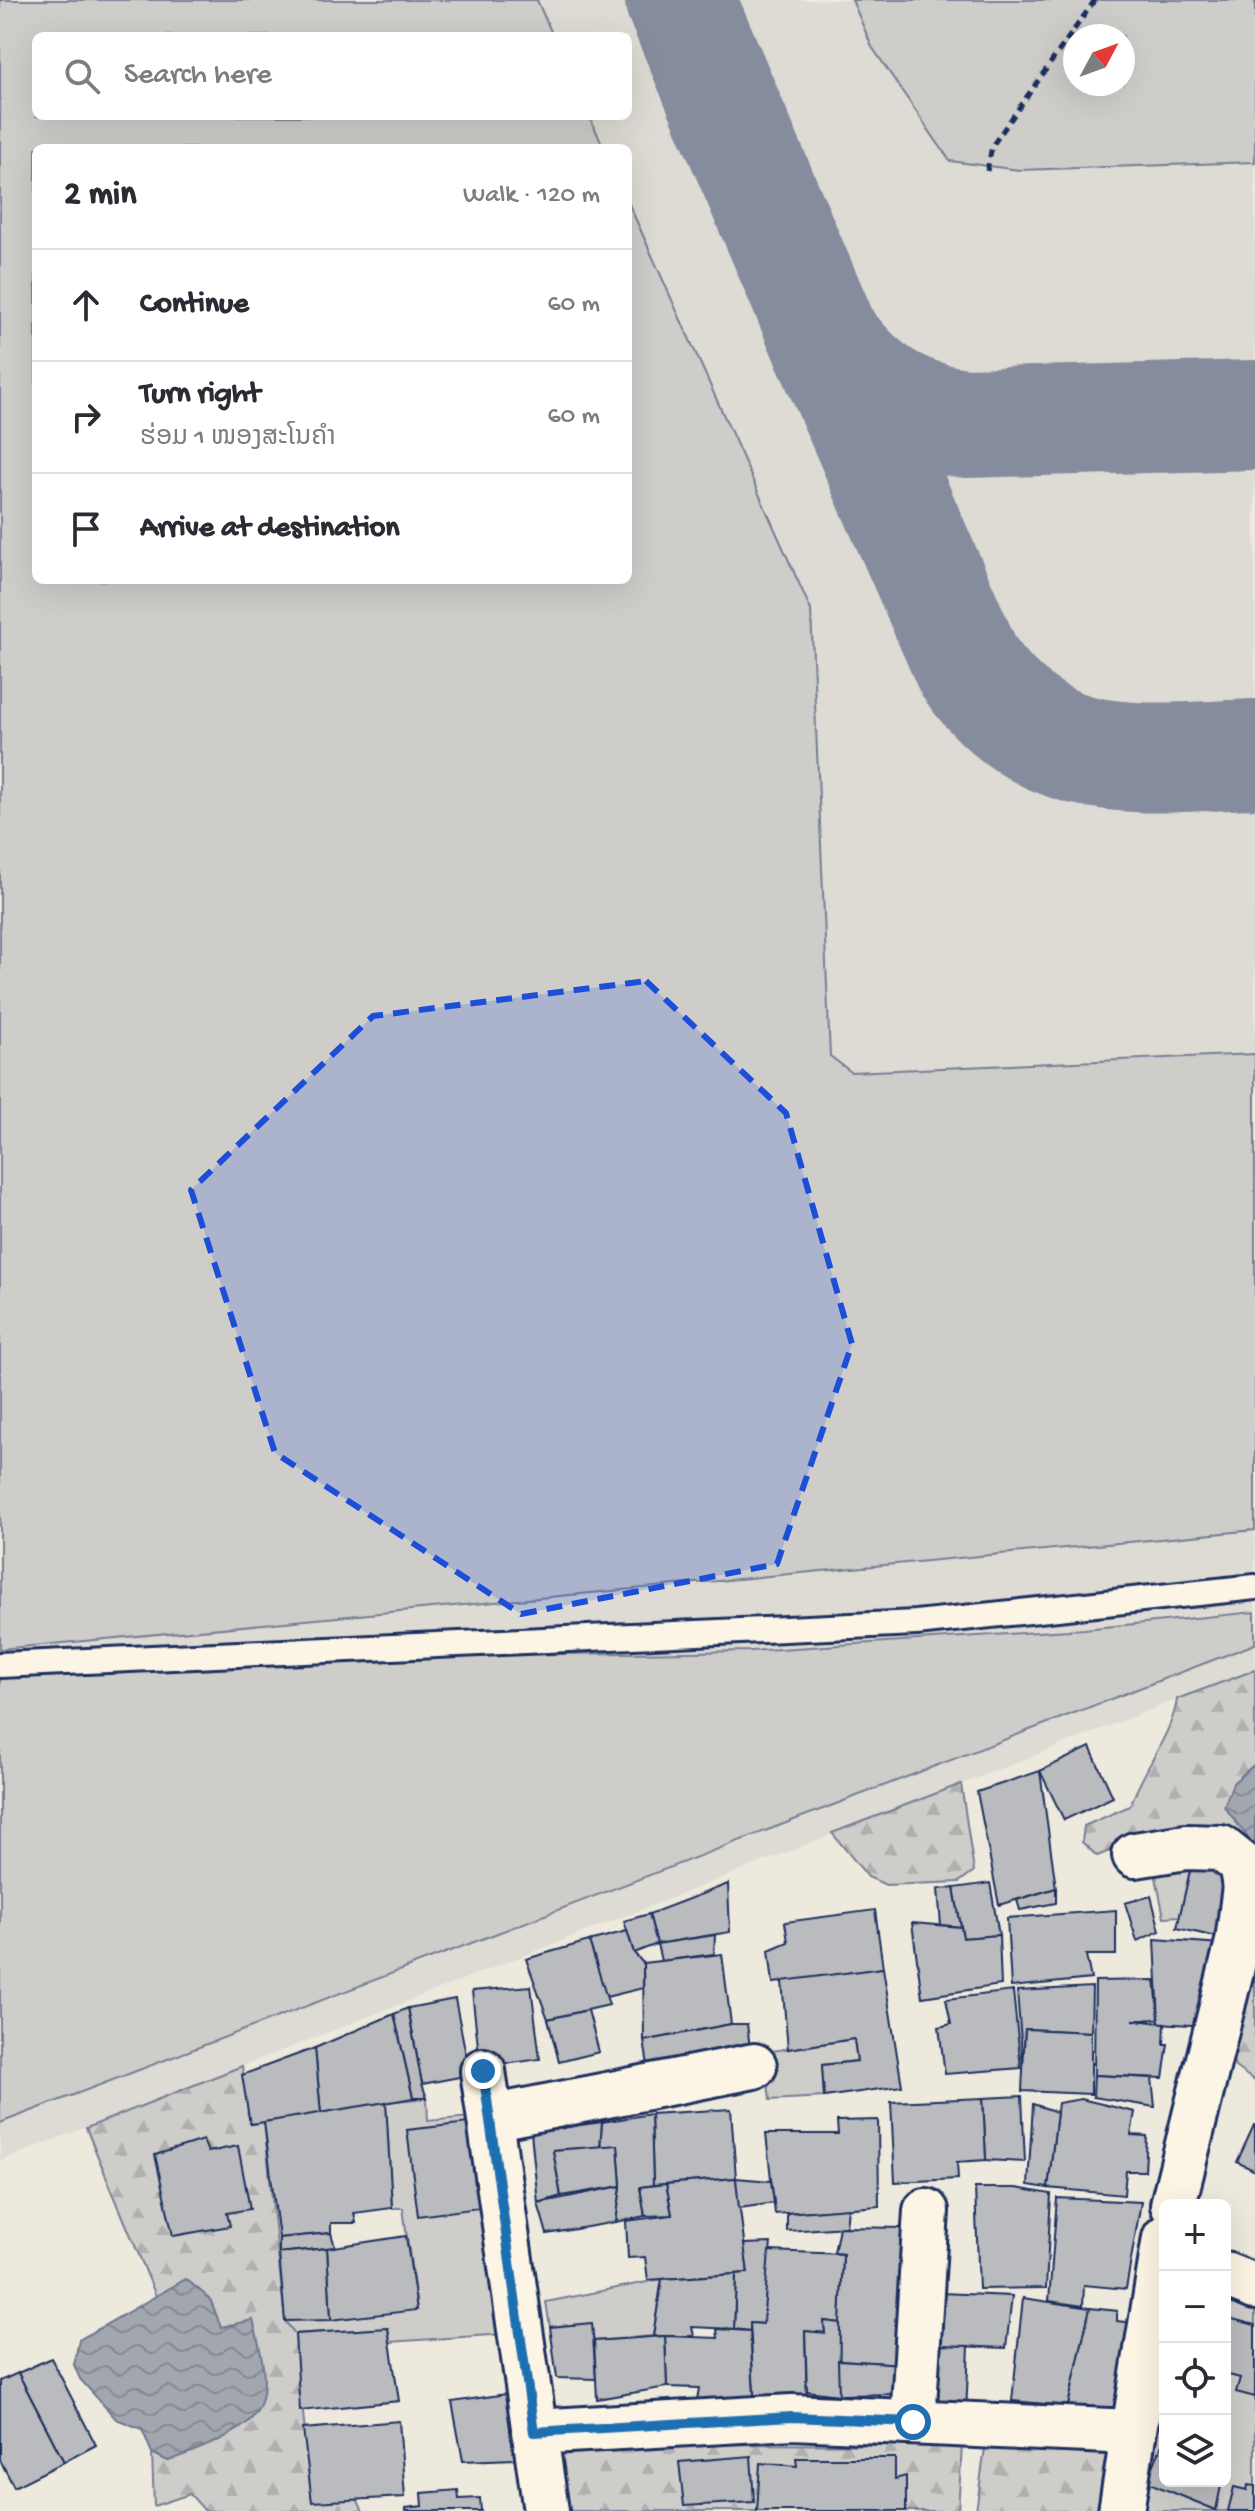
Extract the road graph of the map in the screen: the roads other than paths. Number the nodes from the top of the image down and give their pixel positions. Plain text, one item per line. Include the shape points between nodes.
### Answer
1 (1255, 1587) edge
2 (0, 1665) edge
3 (1135, 1855) dead end
4 (754, 2066) dead end
5 (483, 2071) dead end
6 (490, 2118) junction
7 (1174, 2199) edge
8 (926, 2211) dead end
9 (1161, 2271) edge
10 (1231, 2277) edge
11 (1255, 2287) edge
12 (913, 2422) junction
13 (534, 2432) junction
14 (1133, 2432) junction
15 (546, 2511) edge
16 (1121, 2511) edge

1 - 2 lane via 916,1623
3 - 7 street via 1221,1848 1241,1864 1245,1886 1238,1942
4 - 6 street
5 - 6 street
6 - 13 street
8 - 12 street
9 - 14 street
10 - 11 street
12 - 13 street via 792,2417
12 - 14 street
13 - 15 street
14 - 16 street

